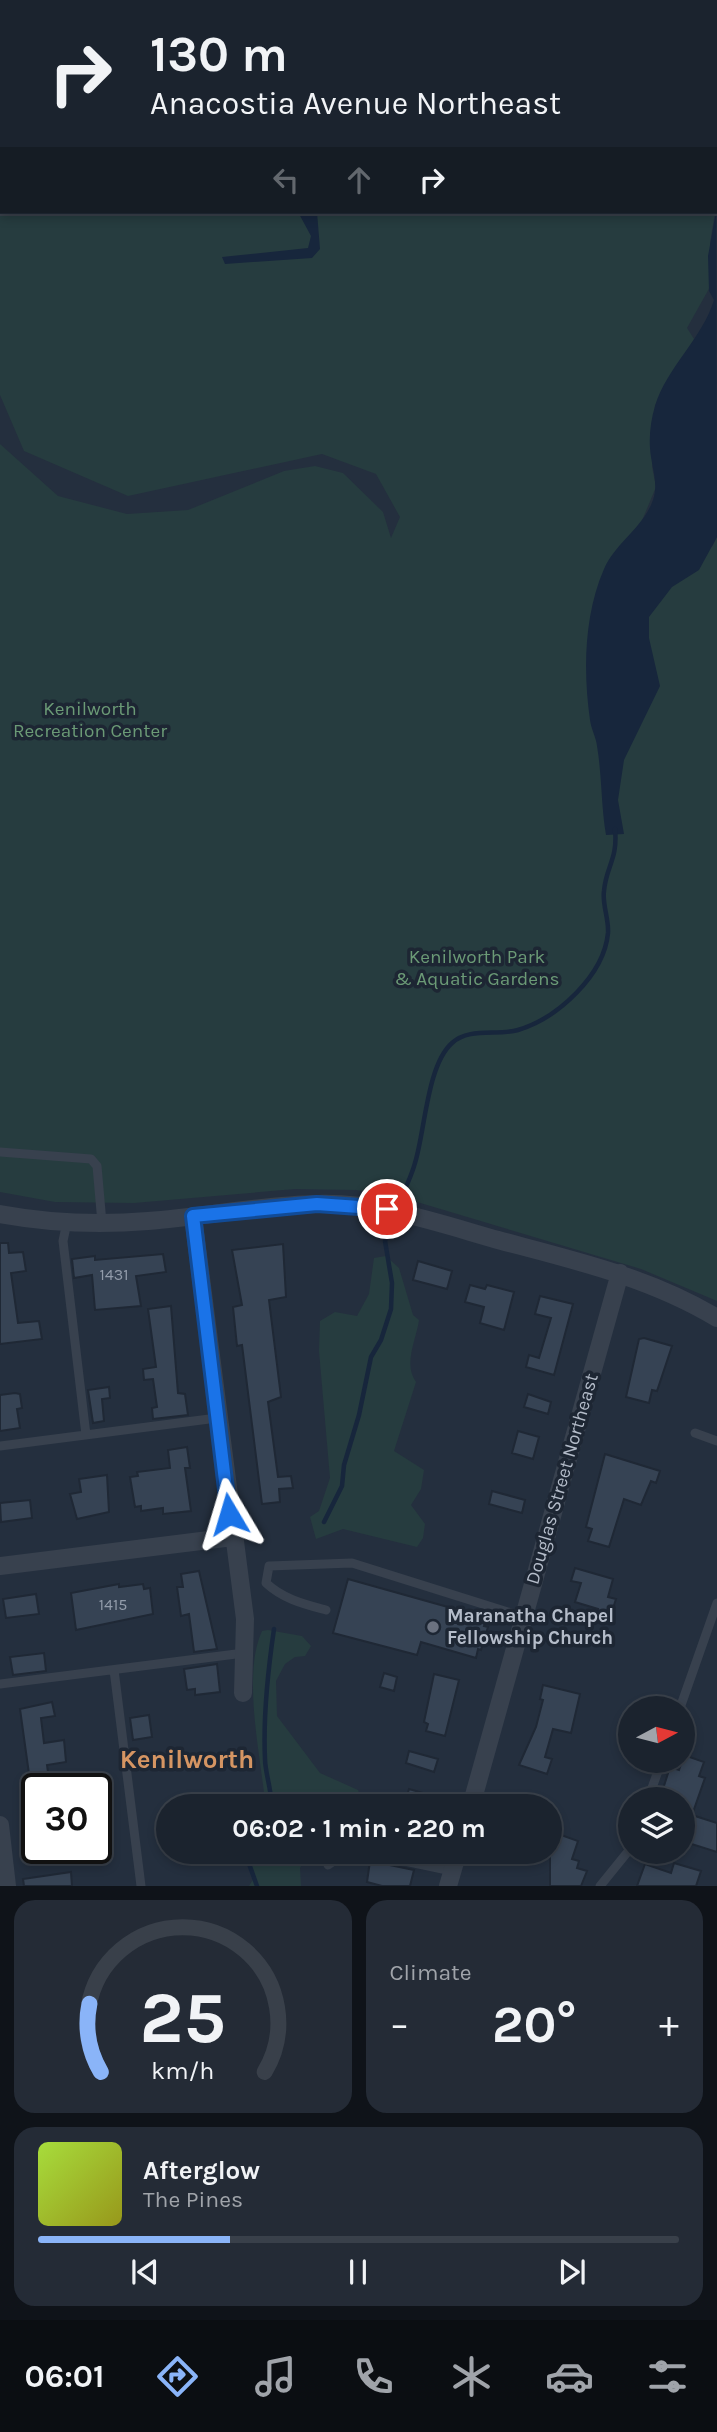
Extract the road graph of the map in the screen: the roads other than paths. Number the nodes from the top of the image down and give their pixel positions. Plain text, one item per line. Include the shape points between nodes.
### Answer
1 (0, 1152) edge
2 (0, 1214) edge
3 (193, 1216) junction
4 (67, 1222) junction
5 (102, 1223) junction
6 (620, 1273) junction
7 (717, 1318) edge
8 (217, 1418) junction
9 (695, 1433) dead end
10 (86, 1435) junction
11 (717, 1441) edge
12 (0, 1446) edge
13 (233, 1537) junction
14 (0, 1566) edge
15 (717, 1603) edge
16 (326, 1610) dead end
17 (524, 1616) junction
18 (244, 1653) junction
19 (114, 1670) junction
20 (0, 1684) edge
21 (243, 1693) dead end
22 (684, 1696) edge
23 (474, 1794) edge
24 (0, 1825) edge
25 (401, 1864) edge
26 (618, 1864) edge
27 (450, 1879) edge
28 (7, 1886) edge
29 (141, 1886) edge
30 (600, 1886) edge

1 - 5 lane via 91,1159 97,1166
2 - 4 street
3 - 5 street
3 - 6 street via 317,1204 387,1209
3 - 8 street
4 - 5 street
4 - 10 lane via 63,1241
6 - 7 street
6 - 17 street, Douglas Street Northeast
8 - 10 lane
8 - 13 street
9 - 11 lane
10 - 12 lane
13 - 14 street
13 - 18 street via 245,1619
15 - 22 lane
16 - 17 lane via 295,1602 273,1589 266,1583 269,1566 352,1563
17 - 23 street, Douglas Street Northeast
18 - 19 lane
18 - 21 street
19 - 20 lane
19 - 29 lane
24 - 28 street
25 - 27 lane
26 - 30 lane

